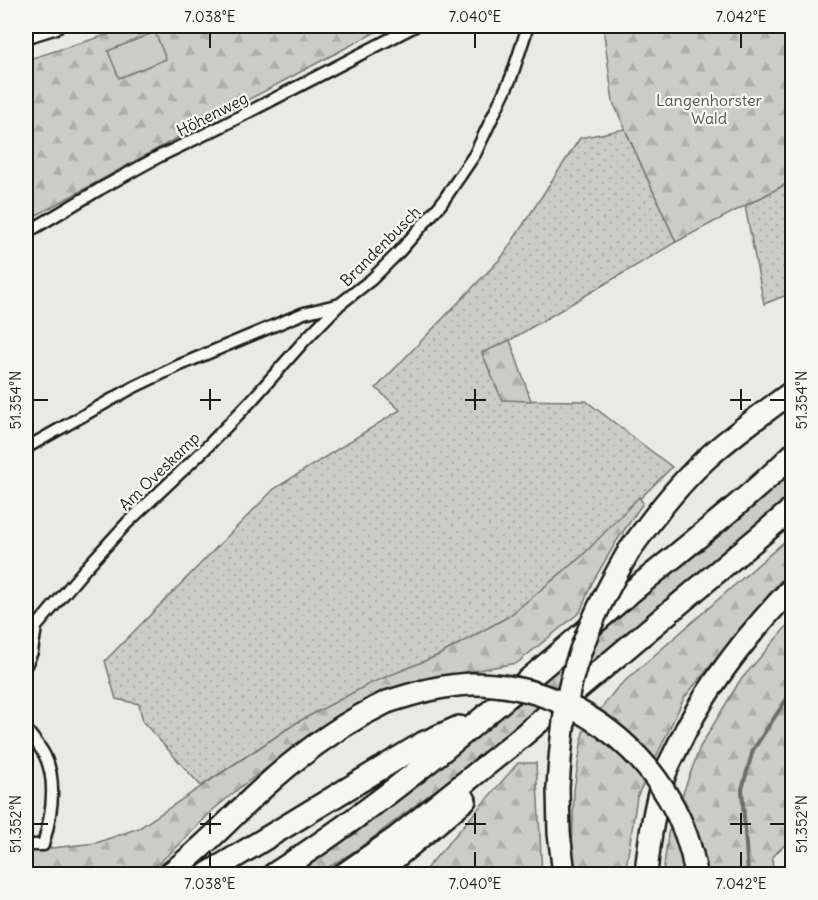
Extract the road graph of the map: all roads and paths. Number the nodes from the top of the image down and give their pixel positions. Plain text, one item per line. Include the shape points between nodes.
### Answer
1 (55, 26) edge
2 (415, 26) edge
3 (528, 26) edge
4 (26, 35) edge
5 (26, 233) edge
6 (340, 304) junction
7 (792, 392) edge
8 (26, 448) edge
9 (792, 455) edge
10 (792, 509) edge
11 (792, 588) edge
12 (36, 627) junction
13 (26, 635) edge
14 (26, 664) edge
15 (490, 712) junction
16 (26, 729) edge
17 (514, 743) junction
18 (26, 845) edge
19 (169, 874) edge
20 (207, 874) edge
21 (274, 874) edge
22 (344, 874) edge
23 (376, 874) edge
24 (564, 874) edge
25 (646, 874) edge
26 (696, 874) edge

1 - 4 street
2 - 5 street, Höhenweg via 158,157
3 - 6 street, Brandenbusch via 511,78 459,179 399,252
6 - 8 street, Brandenbusch via 304,313 180,365
6 - 12 street, Am Oveskamp via 203,451 127,522
7 - 24 highway, bridge via 706,459 665,503 629,551 599,606 570,684 558,788
9 - 15 highway
10 - 17 highway
11 - 25 highway via 712,683 690,720 663,779
12 - 13 street, Am Oveskamp
12 - 14 street
15 - 20 highway via 423,743
15 - 21 highway via 372,806
16 - 18 street via 45,756 52,788 42,845
17 - 22 highway via 397,837
17 - 23 highway via 468,797
19 - 26 highway, bridge via 313,745 387,702 456,685 518,689 545,696 594,719 636,753 669,797 687,833

